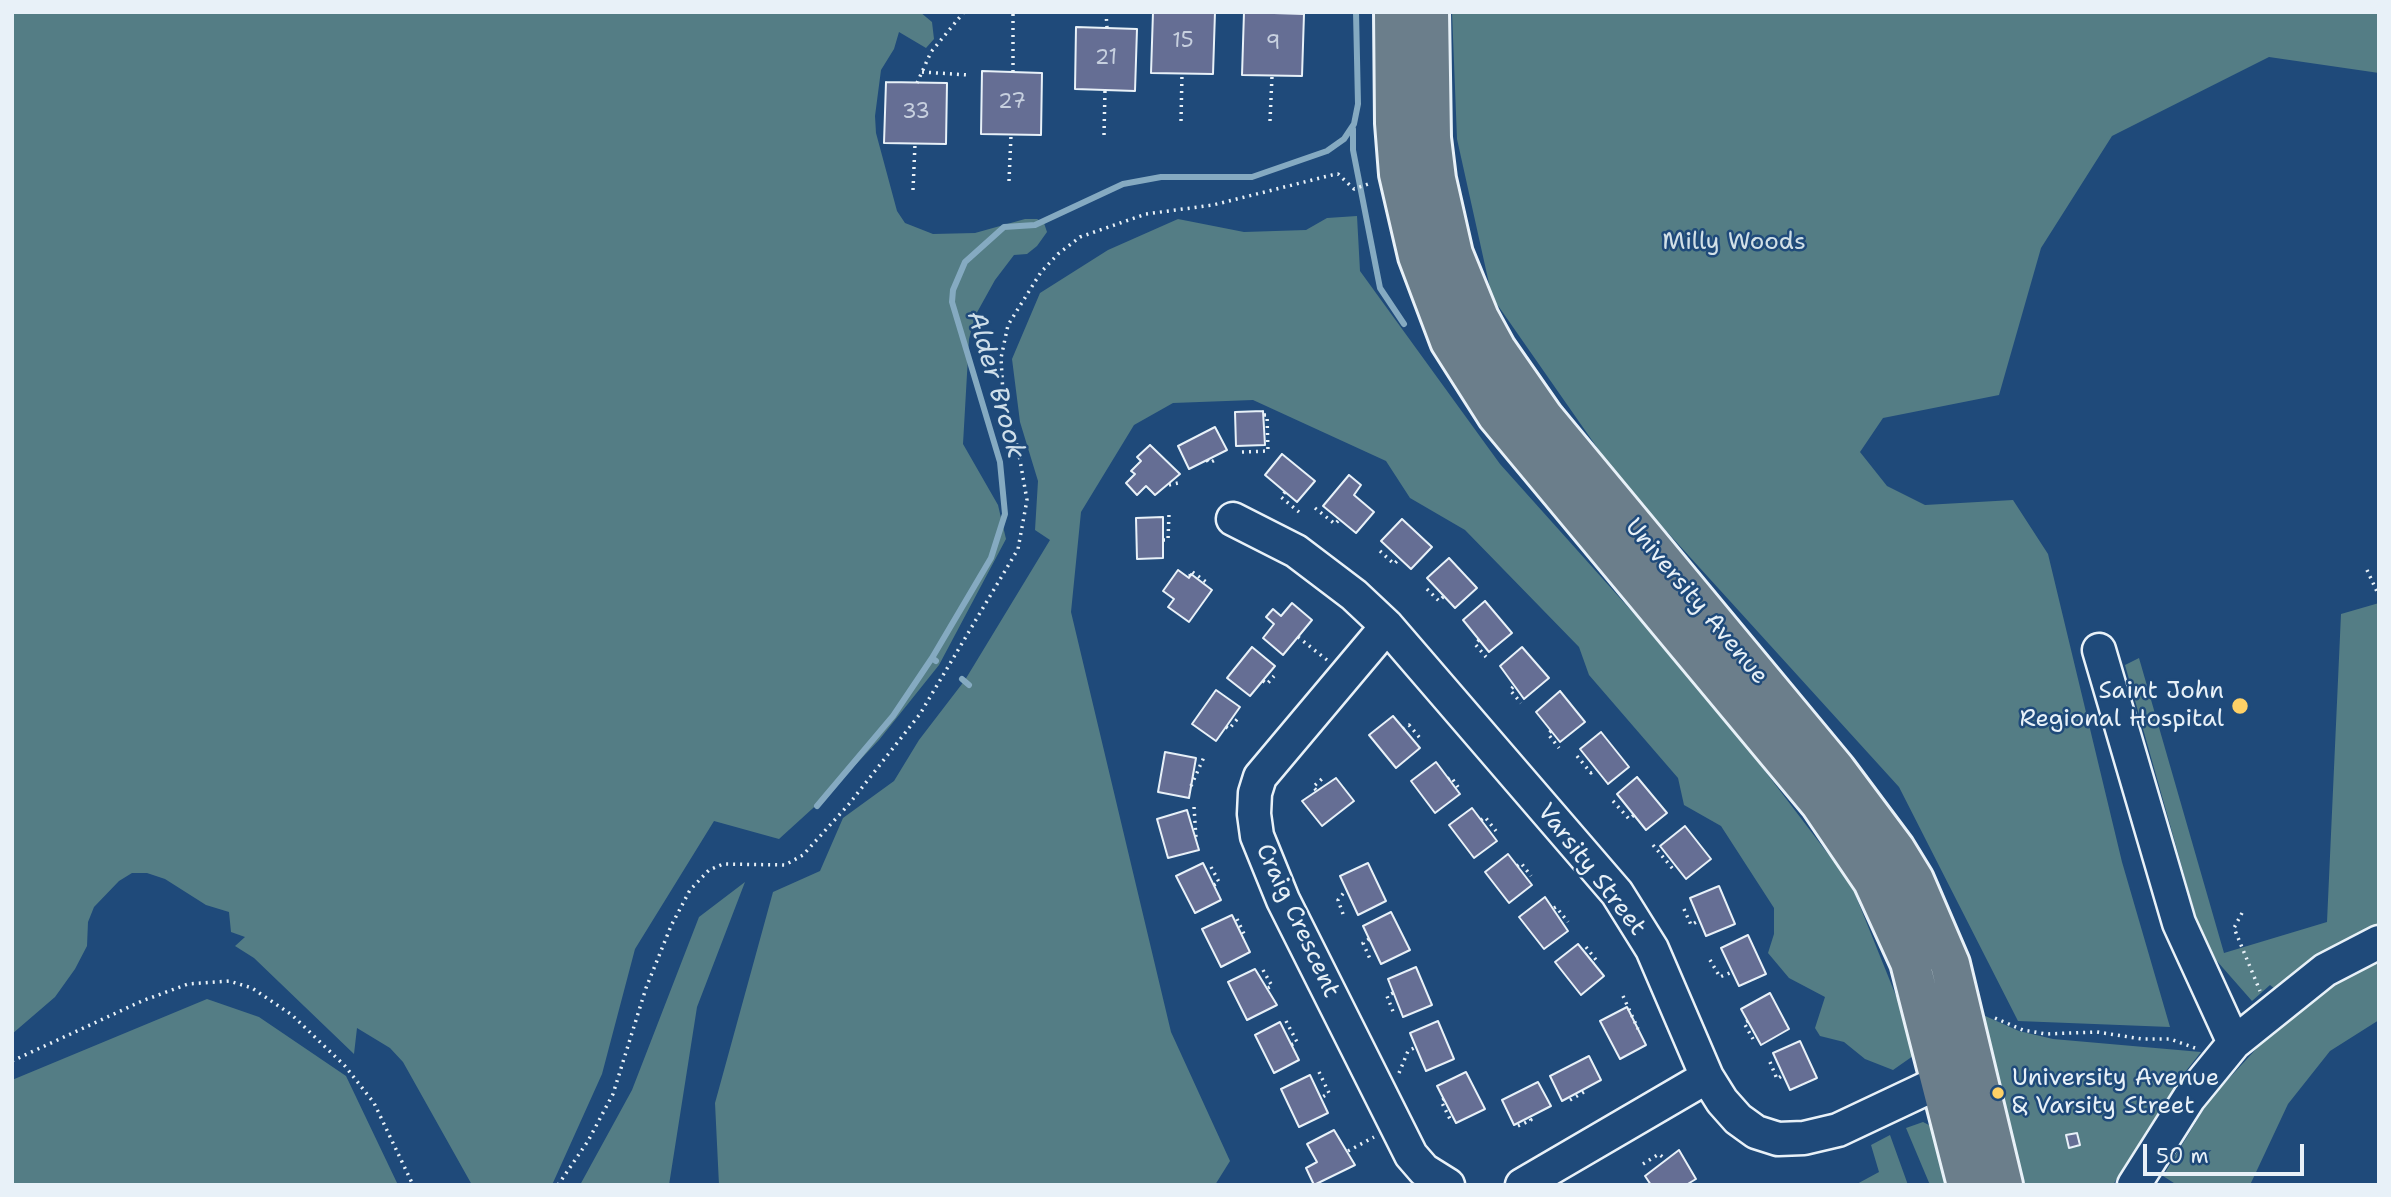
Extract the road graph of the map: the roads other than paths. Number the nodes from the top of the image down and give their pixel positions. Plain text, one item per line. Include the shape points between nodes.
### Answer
1 (1394, 12) edge
2 (1429, 12) edge
3 (1233, 519) dead end
4 (1387, 626) junction
5 (2099, 650) dead end
6 (2379, 942) edge
7 (2244, 1034) junction
8 (1975, 1065) junction
9 (1707, 1077) junction
10 (1941, 1081) junction
11 (1448, 1185) edge
12 (1522, 1185) edge
13 (1966, 1185) edge
14 (2003, 1185) edge
15 (2134, 1185) edge

1 - 10 main road, University Avenue via 1399,174 1406,214 1450,341 1485,398 1820,803 1873,881 1910,962
2 - 8 main road, University Avenue via 1431,138 1441,205 1464,287 1496,349 1544,418 1836,770 1895,849 1950,964
3 - 4 street, Varsity Street via 1296,551 1354,594
4 - 9 street, Varsity Street via 1616,893 1652,949
4 - 11 street, Craig Crescent via 1260,777 1255,793 1257,836 1283,900 1411,1154 1424,1170
5 - 7 street via 2179,923
6 - 7 street via 2325,970
7 - 15 street via 2189,1098
8 - 10 street, Varsity Street
8 - 14 main road, University Avenue
9 - 10 street, Varsity Street via 1738,1119 1756,1132 1778,1139 1838,1130
9 - 12 street
10 - 13 main road, University Avenue

